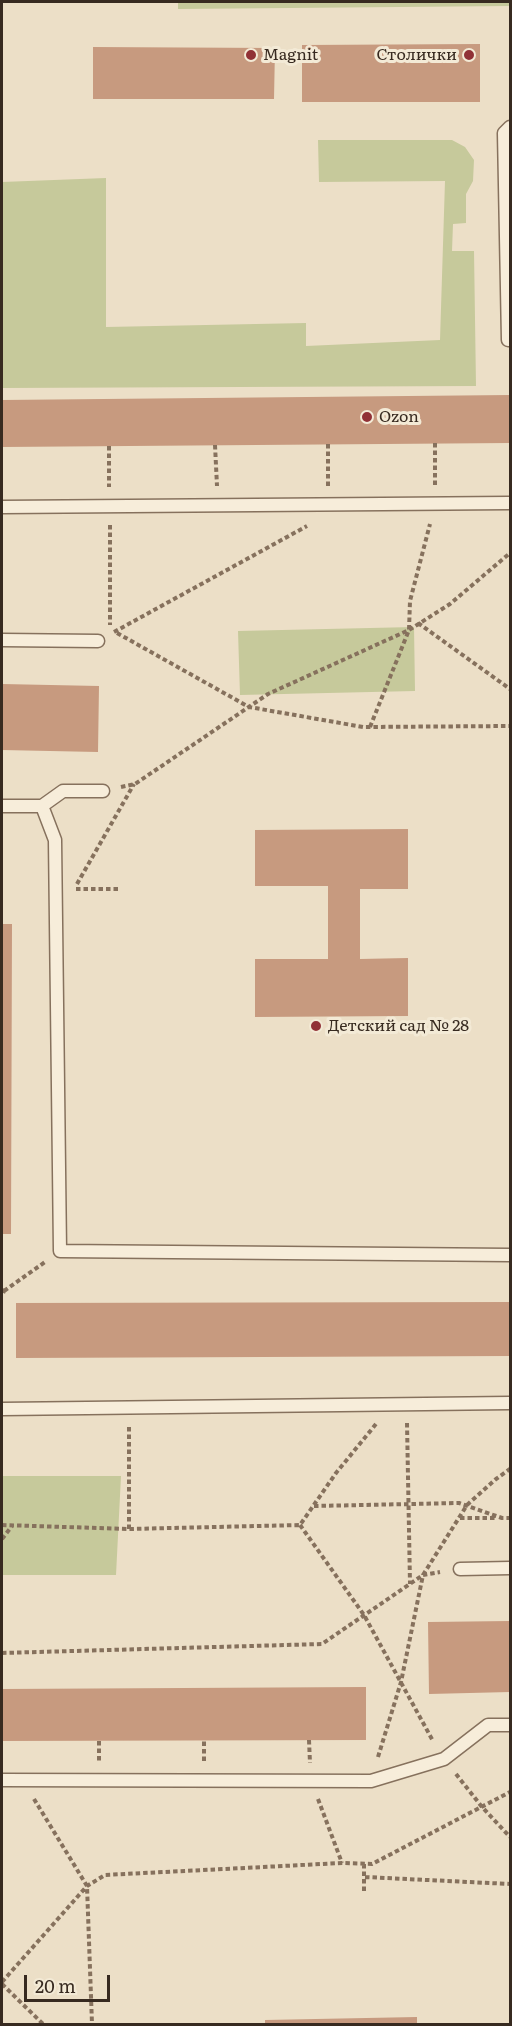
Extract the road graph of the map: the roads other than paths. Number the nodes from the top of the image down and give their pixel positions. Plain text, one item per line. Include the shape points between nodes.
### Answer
1 (510, 127) edge
2 (510, 340) edge
3 (510, 503) edge
4 (2, 507) edge
5 (2, 640) edge
6 (98, 641) road end
7 (103, 792) road end
8 (2, 806) edge
9 (42, 807) junction
10 (510, 1256) edge
11 (510, 1403) edge
12 (2, 1409) edge
13 (510, 1568) edge
14 (460, 1569) dead end
15 (510, 1725) edge
16 (2, 1780) edge

1 - 2 lane via 504,133
3 - 4 lane
5 - 6 lane
7 - 9 lane via 63,791
8 - 9 lane
9 - 10 lane via 55,840 60,1251
11 - 12 lane
13 - 14 lane
15 - 16 lane via 488,1725 444,1759 371,1781

